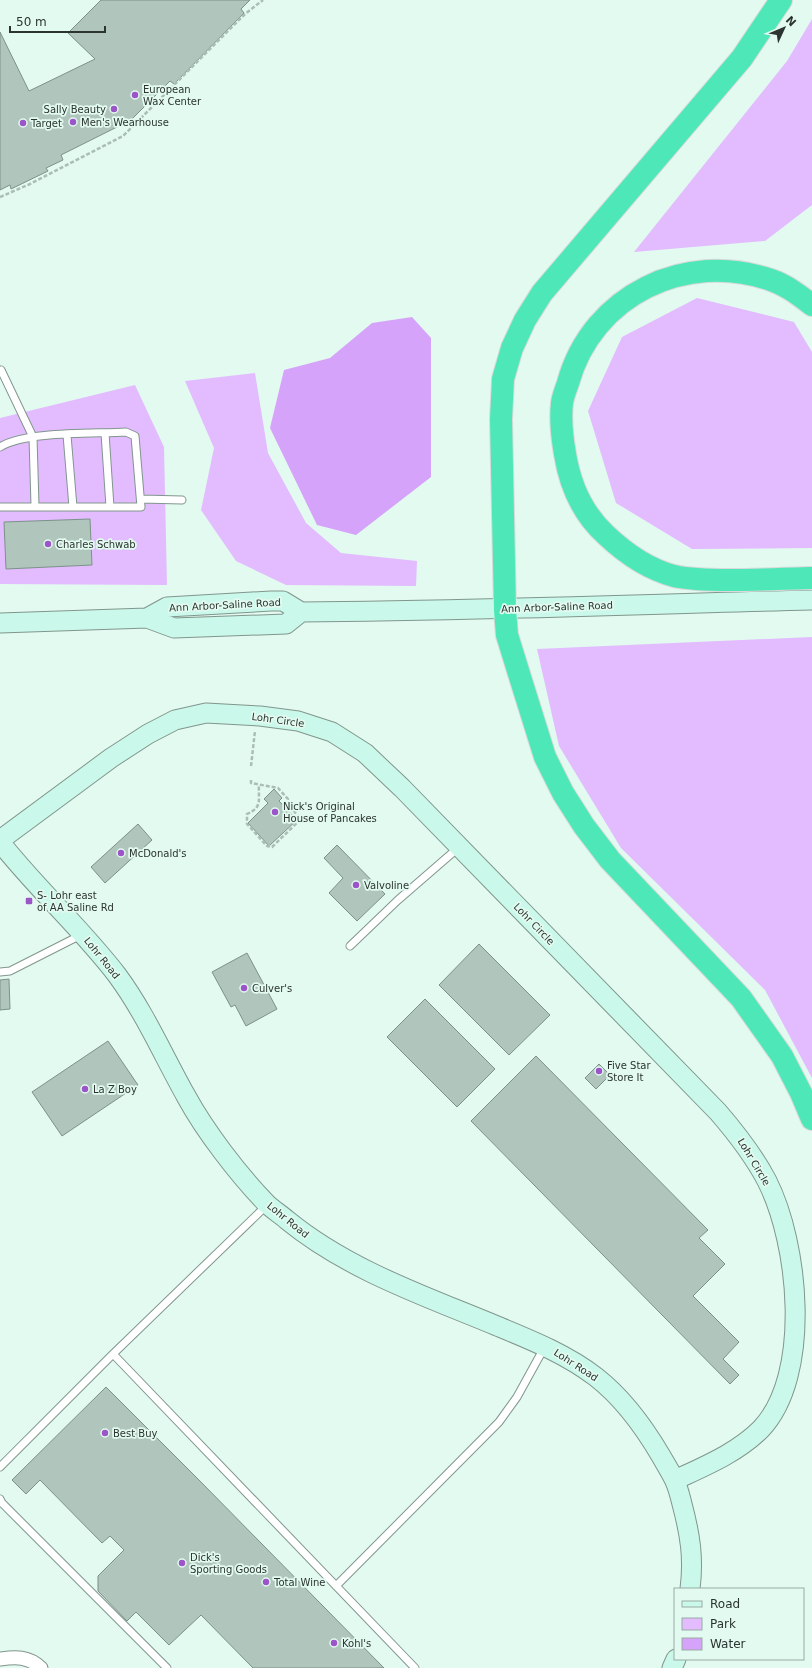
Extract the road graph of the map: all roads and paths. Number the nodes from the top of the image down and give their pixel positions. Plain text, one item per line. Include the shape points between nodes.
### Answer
1 (263, 0) edge
2 (781, 0) edge
3 (0, 197) edge
4 (812, 305) edge
5 (1, 370) edge
6 (105, 433) junction
7 (68, 435) junction
8 (33, 437) junction
9 (0, 447) edge
10 (141, 500) junction
11 (182, 500) dead end
12 (35, 506) junction
13 (0, 507) edge
14 (73, 507) junction
15 (110, 507) junction
16 (812, 578) edge
17 (812, 600) edge
18 (505, 610) junction
19 (0, 623) edge
20 (255, 731) dead end
21 (251, 766) dead end
22 (251, 780) dead end
23 (259, 785) junction
24 (0, 841) edge
25 (459, 848) junction
26 (83, 934) junction
27 (350, 946) dead end
28 (0, 972) edge
29 (812, 1120) edge
30 (268, 1204) junction
31 (545, 1346) junction
32 (113, 1354) junction
33 (0, 1467) edge
34 (675, 1480) junction
35 (0, 1499) edge
36 (336, 1586) junction
37 (690, 1588) edge
38 (0, 1659) edge
39 (41, 1668) edge
40 (167, 1668) edge
41 (415, 1668) edge

1 - 3 path via 245,14 124,136
2 - 18 highway via 742,58 542,293 512,348 503,379 501,419
4 - 16 highway via 772,280 746,273 715,270 664,279 635,292 612,309 587,338 572,367 562,402 561,433 567,470 581,504 598,528 623,551 645,564 673,576 699,580
5 - 8 lane
6 - 7 lane
6 - 10 lane via 126,432 135,436
6 - 15 lane
7 - 8 lane
7 - 14 lane
8 - 9 lane
8 - 12 lane
10 - 11 lane
10 - 15 lane via 141,507
12 - 13 lane
12 - 14 lane
14 - 15 lane
17 - 18 street, Ann Arbor-Saline Road
18 - 19 street, Ann Arbor-Saline Road via 302,612 286,624 174,628 147,618
18 - 29 highway via 507,635 520,677 546,757 563,792 584,826 610,860 741,998 782,1056
20 - 21 path
22 - 23 path via 251,783
23 - 23 path via 278,788 301,819 272,847 247,824 247,814 256,810 258,806
24 - 25 street, Lohr Circle via 111,758 148,734 175,720 206,713 298,721 332,732 365,752
24 - 26 street, Lohr Road via 18,866
25 - 27 lane via 398,900
25 - 34 street, Lohr Circle via 718,1112 748,1149 767,1182 781,1215 795,1277 797,1324 791,1376 776,1409 761,1429 726,1456
26 - 28 lane via 10,971
26 - 30 street, Lohr Road via 117,975 144,1015 186,1096 206,1128
30 - 31 street, Lohr Road via 303,1233 338,1256 410,1290
30 - 32 lane
31 - 34 street, Lohr Road via 596,1377 620,1398 653,1443
31 - 36 lane via 517,1397 499,1422
32 - 33 lane
32 - 36 lane
34 - 37 street, Lohr Road via 690,1531
35 - 40 lane
36 - 41 lane
38 - 39 street via 21,1657

